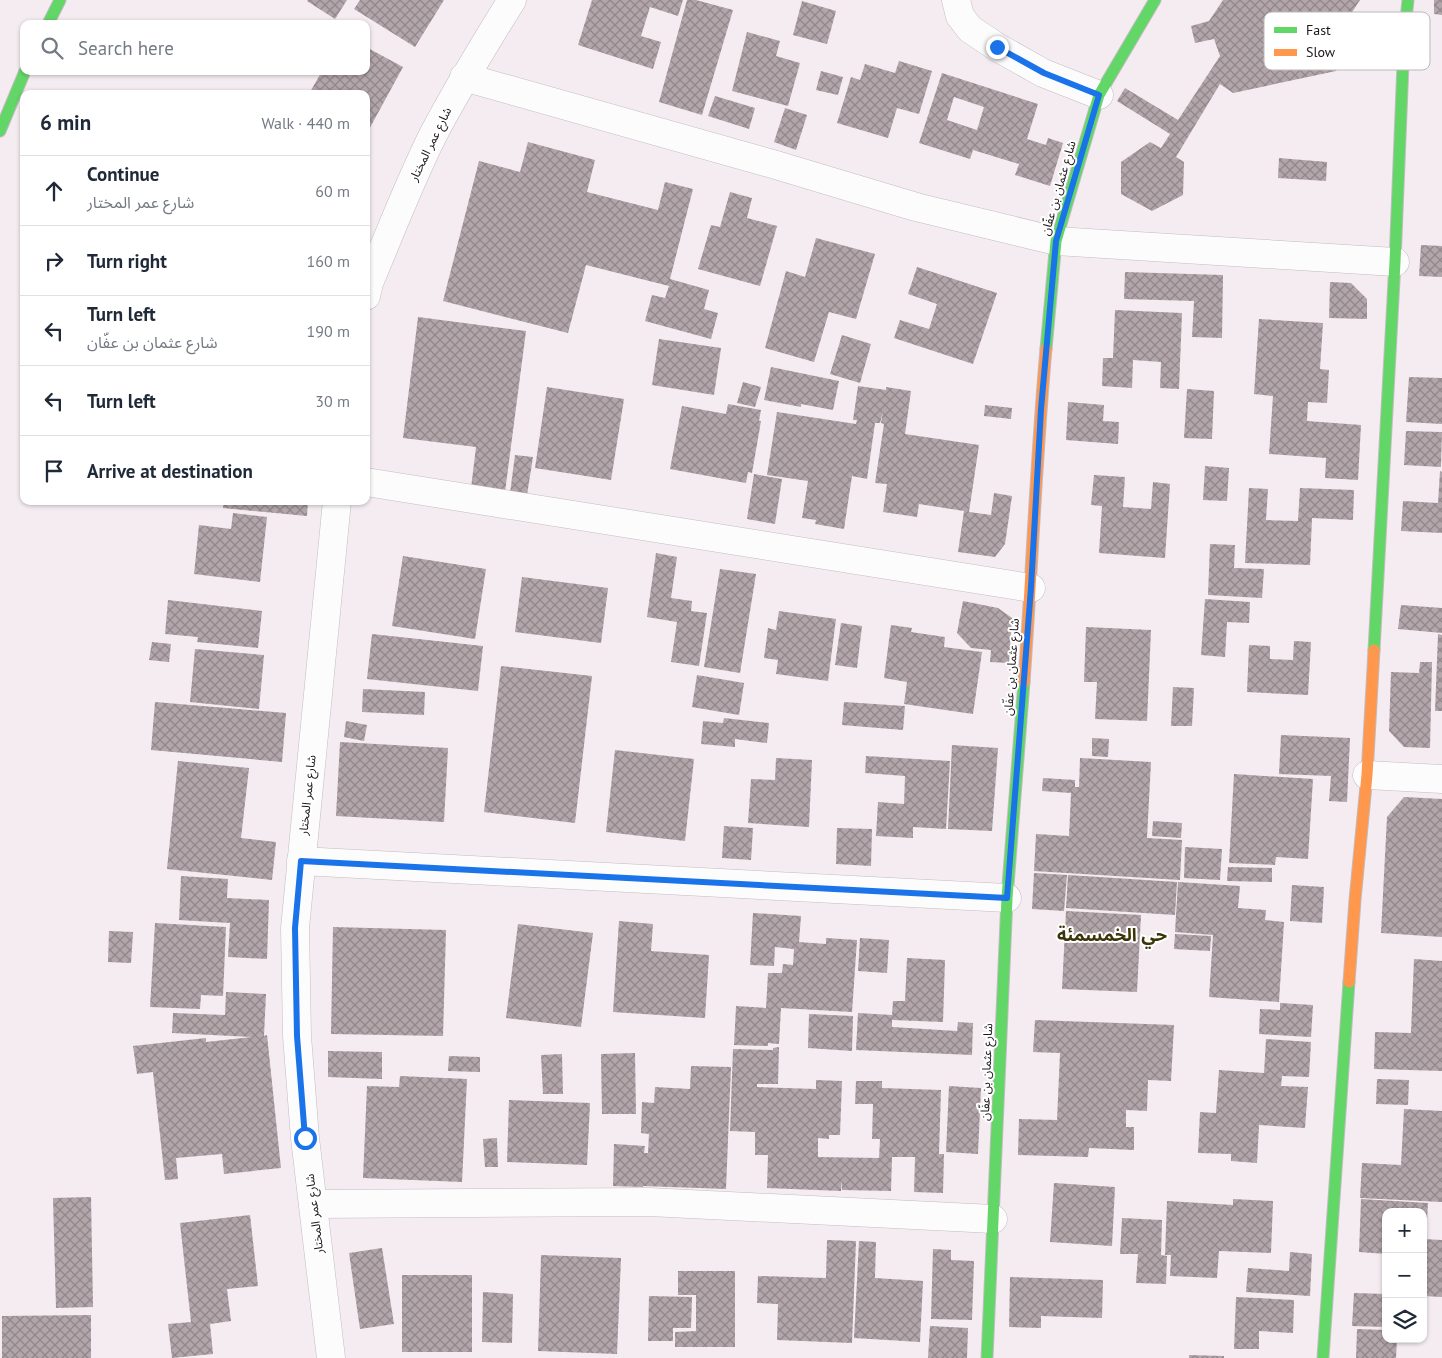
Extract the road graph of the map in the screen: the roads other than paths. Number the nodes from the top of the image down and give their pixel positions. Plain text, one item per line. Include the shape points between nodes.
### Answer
1 (60, 0) edge
2 (512, 0) edge
3 (956, 0) edge
4 (1156, 0) edge
5 (50, 20) edge
6 (1403, 70) edge
7 (23, 75) edge
8 (464, 77) junction
9 (1099, 95) junction
10 (0, 131) edge
11 (1056, 241) junction
12 (1395, 262) junction
13 (370, 281) edge
14 (370, 483) edge
15 (337, 505) edge
16 (1031, 588) junction
17 (1367, 774) junction
18 (1442, 779) edge
19 (301, 861) junction
20 (1007, 898) junction
21 (313, 1204) junction
22 (993, 1219) junction
23 (331, 1358) edge
24 (987, 1358) edge
25 (1323, 1358) edge

1 - 5 street
2 - 8 street, شارع عمر المختار
3 - 9 street via 960,16 970,29 997,47 1044,73
4 - 9 street, شارع عثمان بن عفّان
6 - 12 street
7 - 10 street
8 - 11 street via 916,207
8 - 13 street, شارع عمر المختار via 432,137
9 - 11 street, شارع عثمان بن عفّان
11 - 12 street
11 - 16 street, شارع عثمان بن عفّان via 1041,409
12 - 17 street
14 - 16 street
15 - 19 street, شارع عمر المختار
16 - 20 street, شارع عثمان بن عفّان
17 - 18 street
17 - 25 street
19 - 20 street
19 - 21 street, شارع عمر المختار via 295,928 297,1036
20 - 22 street, شارع عثمان بن عفّان
21 - 22 street via 649,1202
21 - 23 street, شارع عمر المختار
22 - 24 street, شارع عثمان بن عفّان

